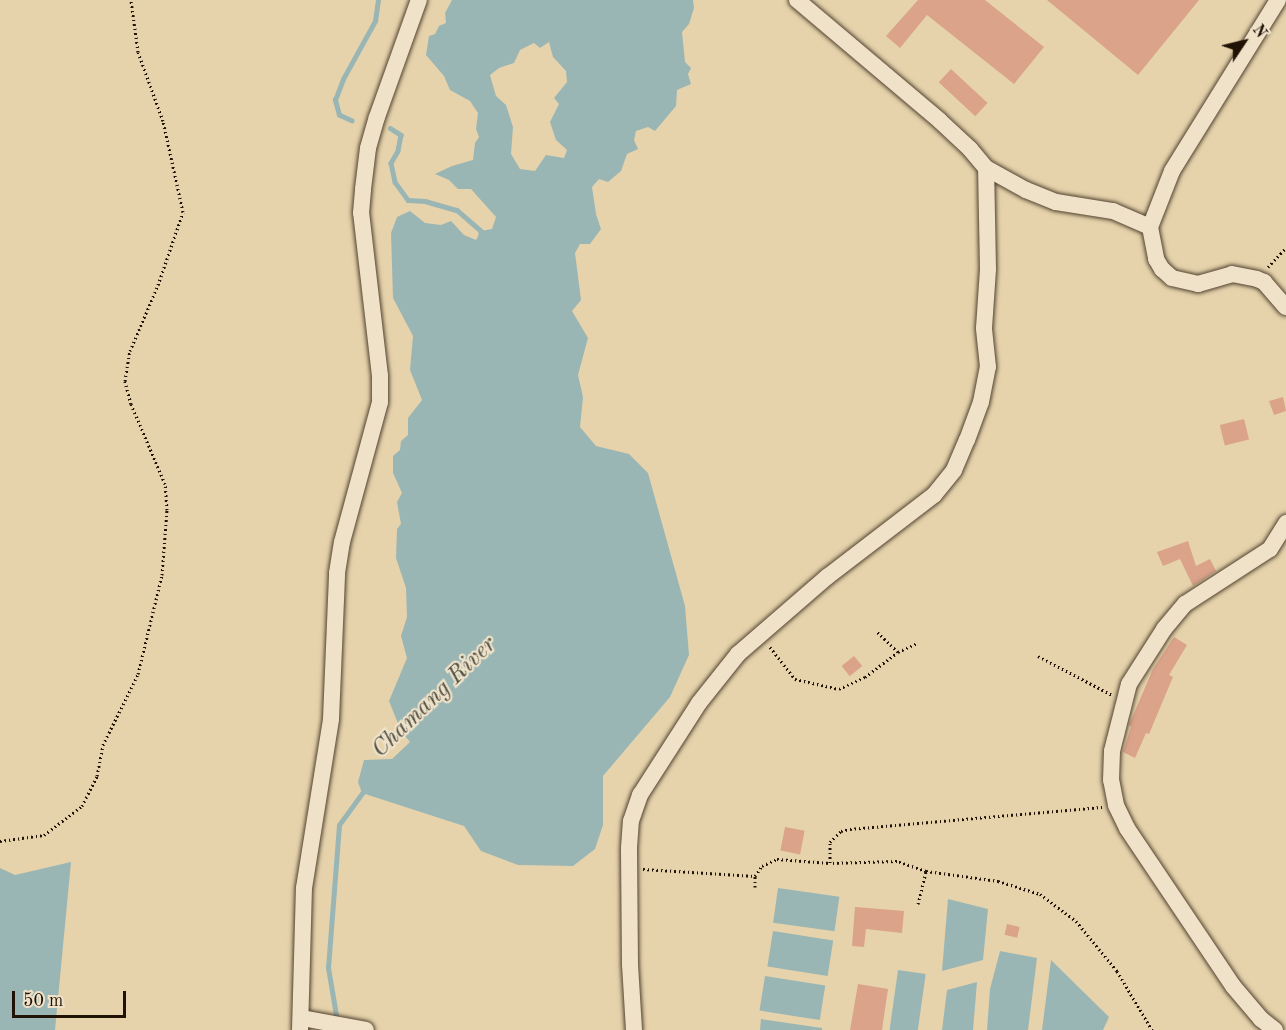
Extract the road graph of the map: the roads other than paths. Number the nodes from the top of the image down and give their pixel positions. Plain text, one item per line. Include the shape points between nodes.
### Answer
1 (419, 0) edge
2 (797, 0) edge
3 (1278, 0) edge
4 (986, 168) junction
5 (1150, 227) junction
6 (1286, 308) edge
7 (1286, 523) edge
8 (1270, 549) junction
9 (1286, 555) edge
10 (301, 1024) edge
11 (361, 1029) edge
12 (634, 1030) edge
13 (1275, 1030) edge

1 - 10 street via 376,117 363,189 380,402 337,573 331,719 304,888
2 - 4 street via 948,129
3 - 5 street via 1172,171
4 - 5 street via 1056,202 1113,211
4 - 12 street via 988,268 984,328 988,367 981,402 954,470 934,495 759,634 718,677 640,795 631,820 629,868
5 - 6 street via 1155,259 1172,278 1198,284 1232,274 1257,279
7 - 8 street
8 - 9 street
8 - 13 street via 1174,614 1136,672 1124,701 1111,766 1112,792 1127,828 1233,986 1261,1020
10 - 11 street

